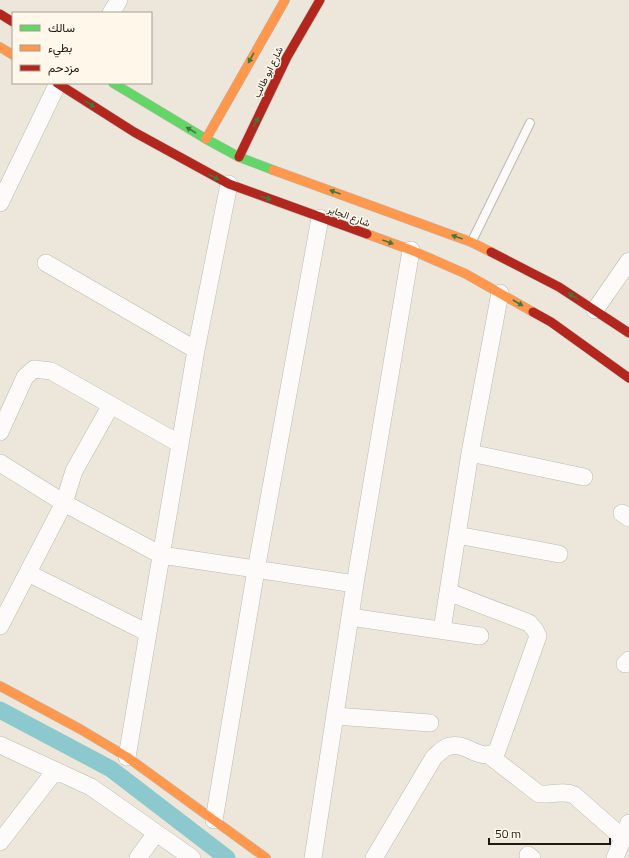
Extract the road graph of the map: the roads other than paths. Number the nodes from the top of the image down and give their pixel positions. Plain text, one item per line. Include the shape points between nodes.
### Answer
1 (119, 0) edge
2 (285, 0) edge
3 (320, 0) edge
4 (112, 12) edge
5 (0, 14) edge
6 (12, 21) edge
7 (57, 84) edge
8 (59, 84) edge
9 (115, 84) edge
10 (530, 124) dead end
11 (206, 139) junction
12 (239, 157) junction
13 (229, 184) junction
14 (0, 204) edge
15 (320, 218) junction
16 (471, 242) junction
17 (411, 250) junction
18 (629, 261) edge
19 (46, 263) dead end
20 (500, 293) junction
21 (595, 310) junction
22 (629, 333) edge
23 (196, 350) junction
24 (629, 378) edge
25 (111, 405) junction
26 (0, 432) edge
27 (180, 444) junction
28 (470, 453) junction
29 (0, 463) edge
30 (584, 477) dead end
31 (64, 503) junction
32 (457, 535) junction
33 (559, 554) dead end
34 (161, 555) junction
35 (256, 570) junction
36 (28, 573) junction
37 (355, 584) junction
38 (448, 592) junction
39 (350, 617) junction
40 (0, 626) edge
41 (442, 630) junction
42 (148, 633) junction
43 (480, 636) dead end
44 (0, 686) edge
45 (335, 716) junction
46 (430, 723) dead end
47 (0, 745) edge
48 (490, 756) junction
49 (127, 757) junction
50 (55, 771) junction
51 (214, 820) junction
52 (626, 830) edge
53 (156, 833) junction
54 (0, 842) edge
55 (138, 858) edge
56 (192, 858) edge
57 (266, 858) edge
58 (313, 858) edge
59 (374, 858) edge
60 (615, 858) edge

1 - 4 street
2 -> 11 street, شارع ابو طالب via 263,45
12 -> 3 street, شارع ابو طالب via 284,55
5 - 6 street
7 - 14 street
8 -> 13 street, شارع الجاير via 134,132
11 -> 9 street, شارع الجاير
10 - 16 lane
11 - 12 street, شارع الجاير
16 -> 12 street, شارع الجاير
13 -> 15 street, شارع الجاير
13 - 23 street
15 -> 17 street, شارع الجاير
15 - 35 street
21 -> 16 street, شارع الجاير via 559,287
17 - 20 street, شارع الجاير via 466,274
17 - 37 street
18 - 21 street
19 - 23 street
20 -> 24 street, شارع الجاير via 551,322
20 - 28 street
21 - 22 street, شارع الجاير
23 - 27 street
25 - 26 street via 51,371 34,369 24,377
25 - 27 street
25 - 31 street via 74,471
27 - 34 street
28 - 30 street
28 - 32 street
29 - 31 street
31 - 34 street
31 - 36 street
32 - 33 street
32 - 38 street
34 - 35 street
34 - 42 street
35 - 37 street
35 - 51 street
36 - 40 street
36 - 42 street
37 - 39 street
38 - 41 street
38 - 48 street via 529,623 538,636 497,751
39 - 41 street
39 - 45 street
41 - 43 street
42 - 49 street
44 - 49 street
45 - 46 street
45 - 58 street
47 - 50 street
48 - 52 street via 539,794 568,792
48 - 59 street via 461,746 447,747 434,756
49 - 51 street
50 - 53 street via 91,787
50 - 54 street
51 - 57 street
52 - 60 street
53 - 55 street
53 - 56 street

